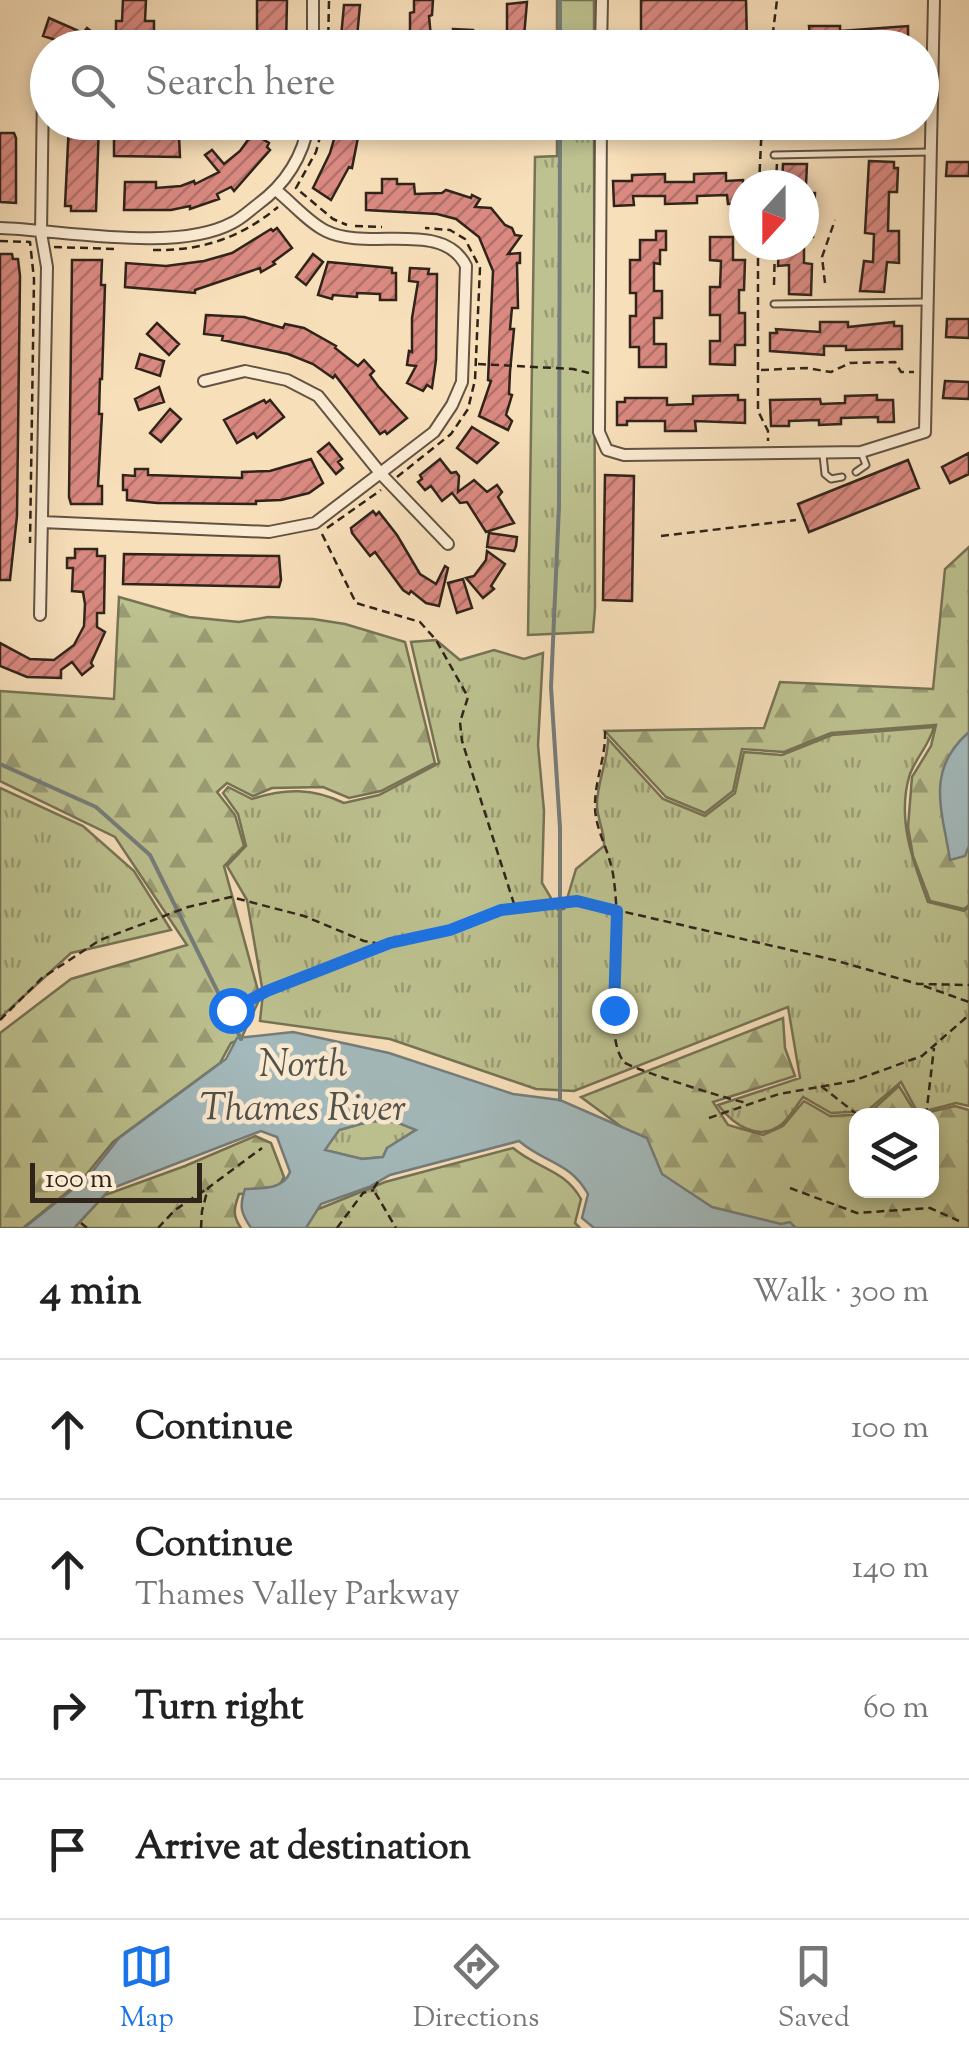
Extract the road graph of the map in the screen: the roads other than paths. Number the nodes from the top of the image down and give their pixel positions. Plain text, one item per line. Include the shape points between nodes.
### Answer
1 (314, 0) edge
2 (602, 0) edge
3 (934, 0) edge
4 (313, 30) edge
5 (602, 30) edge
6 (933, 30) edge
7 (43, 140) edge
8 (306, 140) edge
9 (601, 140) edge
10 (930, 140) edge
11 (930, 152) junction
12 (775, 159) road end
13 (277, 191) junction
14 (0, 228) edge
15 (41, 233) junction
16 (927, 302) junction
17 (774, 304) dead end
18 (204, 381) dead end
19 (822, 452) junction
20 (861, 452) junction
21 (856, 472) dead end
22 (381, 474) junction
23 (842, 478) dead end
24 (42, 522) junction
25 (448, 544) dead end
26 (40, 615) dead end

1 - 4 street
2 - 5 street
3 - 6 street
7 - 15 street
8 - 13 street
9 - 19 street via 599,432 606,450
10 - 11 street
11 - 12 lane
11 - 16 street
13 - 15 street via 232,224 206,233
13 - 22 street via 324,231 351,239 431,240 450,245 466,266 462,382 434,432
14 - 15 street
15 - 24 street via 47,267
16 - 17 lane
16 - 20 street via 926,432
18 - 22 street via 246,371 318,396
19 - 20 street
19 - 23 lane via 825,474
20 - 21 lane via 866,465
22 - 24 street via 314,522 270,532
22 - 25 street
24 - 26 street

